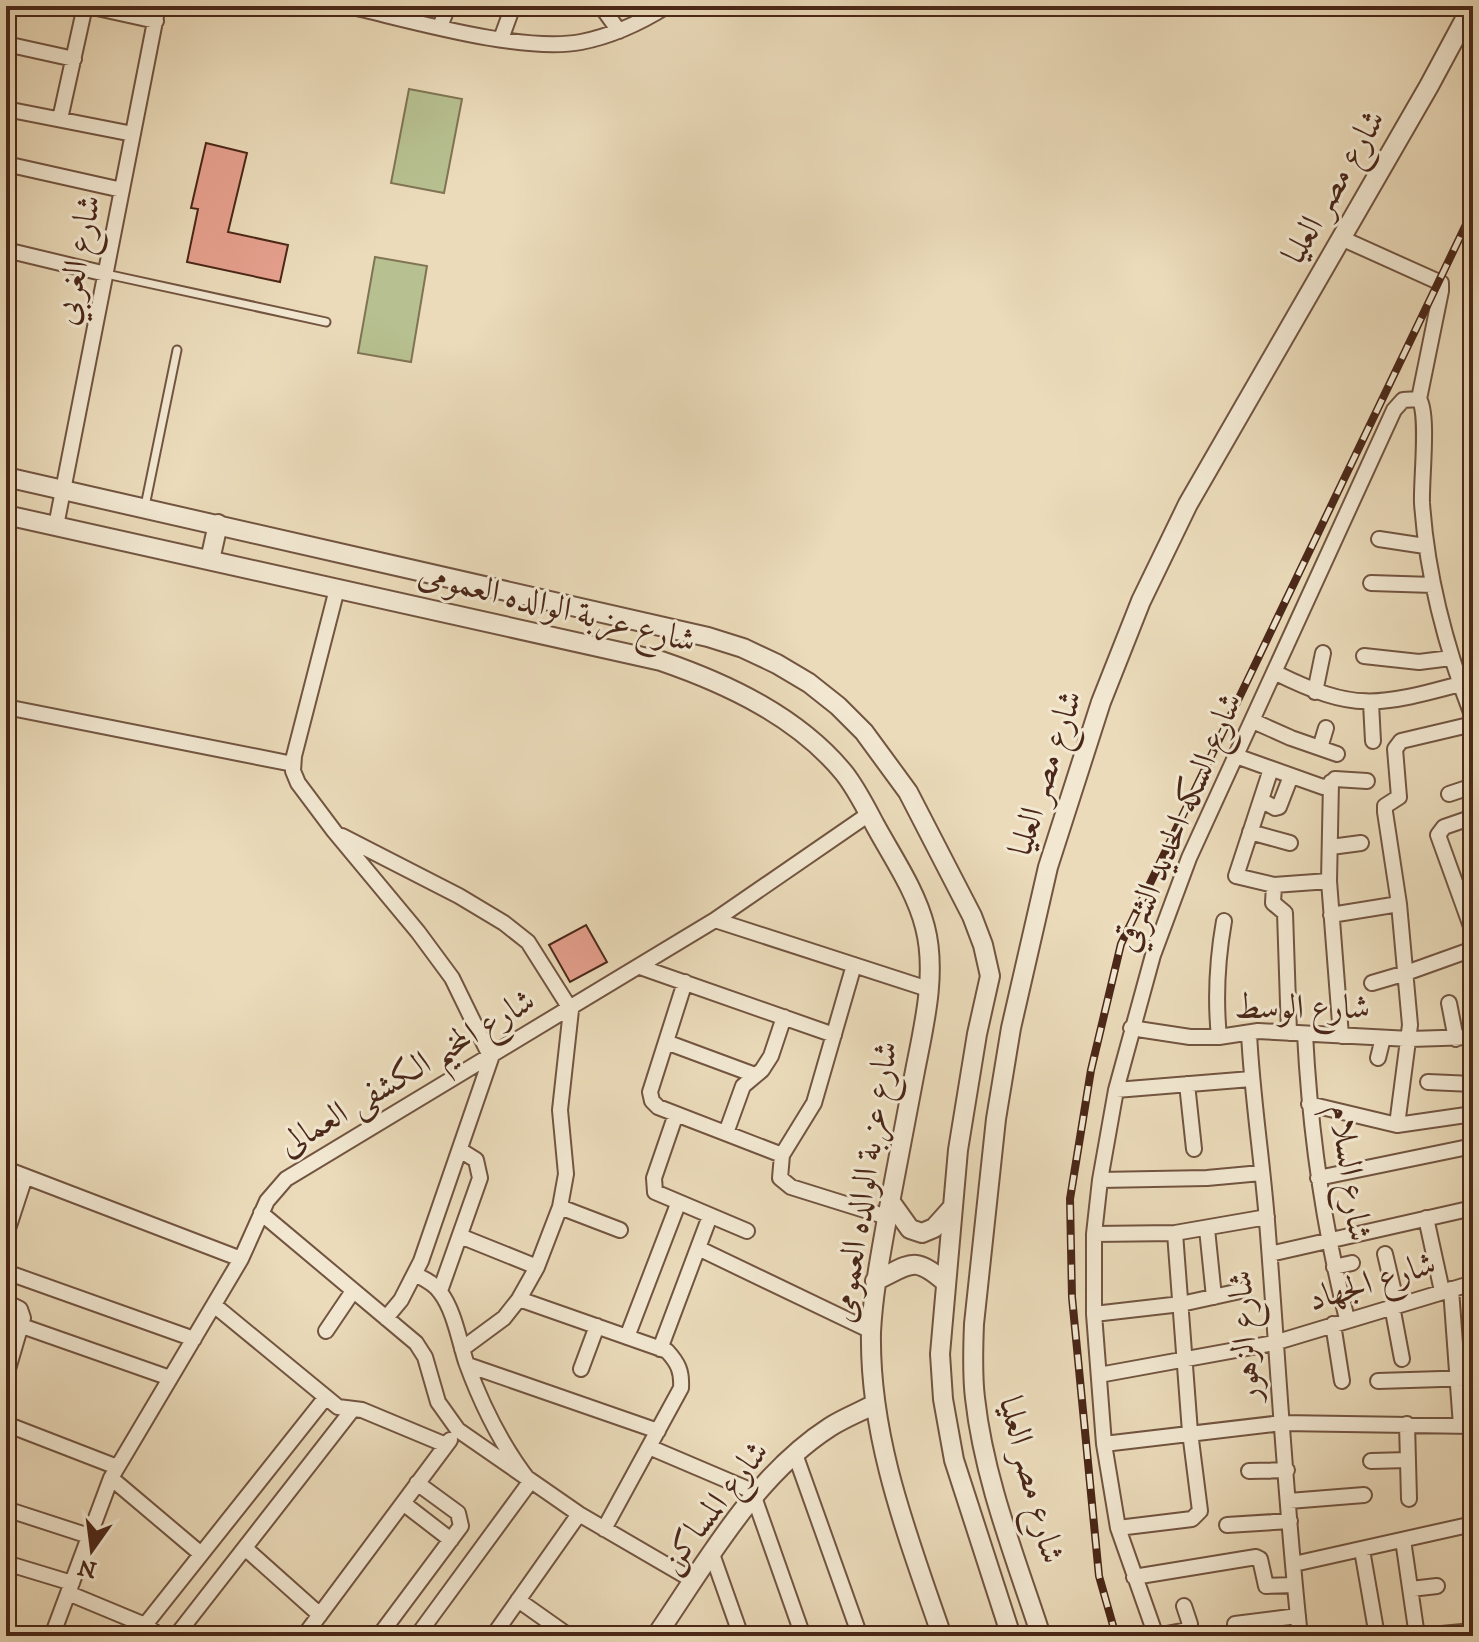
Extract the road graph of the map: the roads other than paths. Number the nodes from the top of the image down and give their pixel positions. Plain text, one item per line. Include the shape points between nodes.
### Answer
1 (87, 6) edge
2 (348, 6) edge
3 (448, 6) edge
4 (513, 6) edge
5 (601, 6) edge
6 (667, 6) edge
7 (1472, 6) edge
8 (157, 13) edge
9 (440, 27) junction
10 (619, 31) junction
11 (501, 39) junction
12 (6, 44) edge
13 (74, 59) junction
14 (6, 109) edge
15 (60, 119) junction
16 (133, 134) junction
17 (6, 164) edge
18 (122, 190) junction
19 (1341, 238) junction
20 (6, 250) edge
21 (106, 274) junction
22 (326, 322) dead end
23 (177, 350) dead end
24 (1419, 399) junction
25 (6, 477) edge
26 (64, 489) junction
27 (145, 508) junction
28 (6, 515) edge
29 (218, 524) junction
30 (56, 526) junction
31 (1379, 539) dead end
32 (1425, 546) junction
33 (210, 560) junction
34 (440, 575) junction
35 (1371, 583) dead end
36 (1433, 585) junction
37 (337, 589) junction
38 (432, 610) junction
39 (669, 627) junction
40 (1323, 653) dead end
41 (1364, 656) dead end
42 (1451, 658) junction
43 (661, 661) junction
44 (1276, 673) junction
45 (1460, 684) junction
46 (1315, 692) junction
47 (1371, 703) junction
48 (6, 707) edge
49 (1253, 721) junction
50 (1473, 721) edge
51 (1326, 728) dead end
52 (1373, 741) dead end
53 (1320, 748) junction
54 (1337, 754) dead end
55 (1236, 756) junction
56 (293, 764) junction
57 (1271, 769) junction
58 (1291, 776) junction
59 (1367, 781) dead end
60 (1331, 782) junction
61 (1473, 786) edge
62 (1449, 794) dead end
63 (1261, 800) junction
64 (869, 814) junction
65 (1473, 817) edge
66 (334, 831) junction
67 (1250, 832) junction
68 (1290, 843) dead end
69 (1361, 843) dead end
70 (1331, 847) junction
71 (1329, 881) junction
72 (1274, 885) junction
73 (1399, 904) junction
74 (1331, 915) junction
75 (715, 920) junction
76 (1224, 921) dead end
77 (1473, 932) edge
78 (1473, 949) edge
79 (854, 965) junction
80 (640, 967) junction
81 (1406, 973) junction
82 (990, 976) junction
83 (685, 982) junction
84 (1021, 983) junction
85 (1372, 983) dead end
86 (928, 989) junction
87 (1449, 1003) dead end
88 (571, 1010) junction
89 (784, 1017) junction
90 (1131, 1028) junction
91 (1249, 1033) junction
92 (1289, 1033) junction
93 (1305, 1034) junction
94 (834, 1035) junction
95 (1341, 1036) junction
96 (1219, 1037) junction
97 (1473, 1037) edge
98 (1383, 1038) junction
99 (1410, 1039) junction
100 (1456, 1039) junction
101 (666, 1042) junction
102 (491, 1058) junction
103 (1378, 1058) dead end
104 (755, 1075) junction
105 (1251, 1079) junction
106 (1428, 1082) dead end
107 (1187, 1084) junction
108 (1473, 1084) edge
109 (1116, 1090) junction
110 (1309, 1104) junction
111 (676, 1114) junction
112 (1473, 1114) edge
113 (1397, 1125) junction
114 (726, 1133) junction
115 (1473, 1146) edge
116 (1194, 1149) dead end
117 (460, 1150) junction
118 (782, 1155) junction
119 (6, 1169) edge
120 (1261, 1173) junction
121 (25, 1177) junction
122 (1318, 1178) junction
123 (1100, 1180) junction
124 (678, 1204) junction
125 (560, 1207) junction
126 (1473, 1208) edge
127 (889, 1209) junction
128 (951, 1209) junction
129 (261, 1213) junction
130 (710, 1216) junction
131 (1267, 1217) junction
132 (1426, 1218) junction
133 (1207, 1229) junction
134 (620, 1230) dead end
135 (747, 1231) dead end
136 (1175, 1233) junction
137 (1094, 1234) junction
138 (6, 1235) edge
139 (460, 1236) junction
140 (1328, 1241) junction
141 (698, 1248) junction
142 (1270, 1254) junction
143 (1385, 1254) dead end
144 (241, 1259) junction
145 (1352, 1263) dead end
146 (537, 1267) junction
147 (1334, 1267) junction
148 (6, 1272) edge
149 (415, 1274) junction
150 (875, 1281) junction
151 (945, 1282) junction
152 (1473, 1283) edge
153 (1245, 1290) dead end
154 (1446, 1290) junction
155 (353, 1291) junction
156 (440, 1291) junction
157 (1214, 1297) junction
158 (519, 1299) junction
159 (6, 1302) edge
160 (1181, 1304) junction
161 (214, 1305) junction
162 (1394, 1306) junction
163 (1094, 1314) junction
164 (386, 1318) junction
165 (1340, 1322) junction
166 (22, 1326) junction
167 (597, 1326) junction
168 (326, 1331) dead end
169 (871, 1331) junction
170 (627, 1337) junction
171 (194, 1339) junction
172 (1274, 1343) junction
173 (462, 1349) junction
174 (660, 1349) junction
175 (1184, 1359) junction
176 (1402, 1359) dead end
177 (468, 1365) junction
178 (581, 1369) dead end
179 (1099, 1375) junction
180 (6, 1376) edge
181 (170, 1378) junction
182 (1466, 1379) edge
183 (1342, 1381) dead end
184 (1378, 1381) dead end
185 (974, 1396) junction
186 (326, 1397) junction
187 (943, 1399) junction
188 (875, 1404) junction
189 (353, 1409) junction
190 (1282, 1423) junction
191 (6, 1424) edge
192 (1407, 1424) junction
193 (1467, 1426) edge
194 (458, 1430) junction
195 (658, 1431) junction
196 (1190, 1432) junction
197 (1104, 1444) junction
198 (446, 1445) junction
199 (649, 1447) junction
200 (795, 1454) junction
201 (1193, 1456) junction
202 (1177, 1458) dead end
203 (1408, 1460) junction
204 (1371, 1461) dead end
205 (1287, 1470) junction
206 (1249, 1471) dead end
207 (114, 1473) junction
208 (530, 1482) junction
209 (417, 1483) junction
210 (756, 1495) junction
211 (1364, 1495) dead end
212 (1409, 1499) dead end
213 (1289, 1501) junction
214 (403, 1503) junction
215 (6, 1509) edge
216 (579, 1514) junction
217 (1290, 1521) junction
218 (1473, 1524) edge
219 (1227, 1525) dead end
220 (1118, 1528) junction
221 (604, 1529) junction
222 (455, 1535) junction
223 (1423, 1535) junction
224 (89, 1536) junction
225 (1403, 1540) junction
226 (245, 1548) junction
227 (481, 1548) junction
228 (1362, 1550) junction
229 (1426, 1551) dead end
230 (201, 1554) junction
231 (712, 1554) junction
232 (6, 1563) edge
233 (1294, 1564) junction
234 (1134, 1577) junction
235 (694, 1581) junction
236 (1295, 1585) junction
237 (1437, 1586) dead end
238 (70, 1588) junction
239 (1411, 1589) junction
240 (518, 1600) junction
241 (1184, 1606) dead end
242 (320, 1615) junction
243 (1298, 1616) junction
244 (1235, 1624) dead end
245 (145, 1625) junction
246 (1473, 1631) edge
247 (664, 1632) edge
248 (52, 1636) edge
249 (160, 1636) edge
250 (176, 1636) edge
251 (304, 1636) edge
252 (379, 1636) edge
253 (417, 1636) edge
254 (493, 1636) edge
255 (569, 1636) edge
256 (741, 1636) edge
257 (803, 1636) edge
258 (860, 1636) edge
259 (942, 1636) edge
260 (1011, 1636) edge
261 (1041, 1636) edge
262 (1156, 1636) edge
263 (1300, 1636) edge
264 (1377, 1636) edge
265 (1418, 1636) edge

1 - 8 street
1 - 13 street
2 - 9 street
3 - 9 street
4 - 11 street
5 - 10 street
6 - 10 street
7 - 19 street, شارع مصر العليا
8 - 16 street, شارع الغربي
9 - 11 street
10 - 11 street via 561,44
12 - 13 street
13 - 15 street
14 - 15 street
15 - 16 street
16 - 18 street, شارع الغربي
17 - 18 street
18 - 21 street, شارع الغربي
19 - 24 street via 1441,283
19 - 84 street, شارع مصر العليا via 1201,480 1136,614 1065,810
20 - 21 street
21 - 22 lane
21 - 26 street, شارع الغربي
23 - 27 lane
24 - 32 street via 1424,414
24 - 44 street, شارع السكه الحديد الشرقي via 1403,400 1394,410
25 - 26 street, شارع عزبة الوالده العمومى
26 - 27 street, شارع عزبة الوالده العمومى
26 - 30 street, شارع الغربي
27 - 29 street, شارع عزبة الوالده العمومى
28 - 30 street, شارع عزبة الوالده العمومى
29 - 33 street
29 - 34 street, شارع عزبة الوالده العمومى
30 - 33 street, شارع عزبة الوالده العمومى
31 - 32 street
32 - 36 street
33 - 37 street, شارع عزبة الوالده العمومى
34 - 38 street
34 - 39 street, شارع عزبة الوالده العمومى
35 - 36 street
36 - 42 street
37 - 38 street, شارع عزبة الوالده العمومى
37 - 56 street
38 - 43 street, شارع عزبة الوالده العمومى
39 - 43 street
39 - 82 street, شارع عزبة الوالده العمومى via 732,644 777,664 809,683 864,732 908,792 978,930
40 - 46 street
41 - 42 street via 1419,662
42 - 45 street
43 - 64 street, شارع عزبة الوالده العمومى via 715,681 779,716 844,774
44 - 46 street
44 - 49 street, شارع السكه الحديد الشرقي
45 - 47 street
45 - 50 street
46 - 47 street
47 - 52 street
48 - 56 street
49 - 53 street
49 - 55 street, شارع السكه الحديد الشرقي
50 - 73 street via 1398,743 1395,749 1399,794 1385,806
51 - 53 street
53 - 54 street
55 - 57 street
55 - 90 street, شارع السكه الحديد الشرقي via 1179,881
56 - 66 street via 298,783
57 - 58 street
57 - 63 street
58 - 60 street via 1323,787
58 - 63 street via 1279,807
59 - 60 street
60 - 70 street
61 - 62 street
63 - 67 street
64 - 75 street, شارع المخيم الكشفى العمالى
64 - 86 street, شارع عزبة الوالده العمومى via 919,906 930,952
65 - 77 street via 1438,831
66 - 88 street via 504,923 528,942
66 - 102 street via 452,978
67 - 68 street
67 - 72 street via 1236,876
69 - 70 street
70 - 71 street
71 - 72 street
71 - 74 street
72 - 92 street via 1273,903 1285,913
73 - 74 street
73 - 81 street
74 - 95 street
75 - 79 street
75 - 80 street, شارع المخيم الكشفى العمالى
76 - 96 street via 1217,959
78 - 81 street
79 - 86 street
79 - 94 street
80 - 83 street
80 - 88 street, شارع المخيم الكشفى العمالى
81 - 85 street
81 - 99 street
82 - 84 street
82 - 128 street, شارع مصر العليا via 966,1092
83 - 89 street
83 - 101 street
84 - 185 street, شارع مصر العليا via 996,1119 974,1324
86 - 127 street, شارع عزبة الوالده العمومى
87 - 100 street
88 - 102 street, شارع المخيم الكشفى العمالى
88 - 125 street via 560,1110 566,1174
89 - 94 street
89 - 104 street via 771,1056
90 - 96 street, شارع الوسط
90 - 109 street, شارع السكه الحديد الشرقي
91 - 92 street, شارع الوسط
91 - 96 street, شارع الوسط
91 - 105 street, شارع الزهور
92 - 93 street, شارع الوسط
93 - 95 street, شارع الوسط
93 - 110 street, شارع السلام
94 - 118 street via 814,1103
95 - 98 street, شارع الوسط
97 - 100 street, شارع الوسط
98 - 99 street, شارع الوسط
98 - 103 street
99 - 100 street, شارع الوسط
99 - 113 street
101 - 104 street
101 - 111 street via 650,1092 658,1107
102 - 117 street
102 - 129 street, شارع المخيم الكشفى العمالى via 286,1179
104 - 114 street via 739,1093
105 - 107 street
105 - 120 street, شارع الزهور
106 - 108 street
107 - 109 street
107 - 116 street
109 - 123 street, شارع السكه الحديد الشرقي
110 - 113 street
110 - 122 street, شارع السلام
111 - 114 street
111 - 124 street via 653,1186 660,1197
112 - 113 street
114 - 118 street
115 - 122 street
117 - 139 street via 476,1160 480,1178
117 - 149 street
118 - 127 street via 779,1172 785,1184
119 - 121 street
120 - 123 street
120 - 131 street, شارع الزهور
121 - 138 street
121 - 144 street
122 - 140 street, شارع السلام
123 - 137 street, شارع السكه الحديد الشرقي
124 - 130 street
124 - 170 street
125 - 134 street
125 - 146 street
126 - 132 street
127 - 128 street via 922,1233
127 - 150 street, شارع عزبة الوالده العمومى
128 - 151 street, شارع مصر العليا
129 - 144 street, شارع المخيم الكشفى العمالى
129 - 155 street
130 - 135 street
130 - 141 street
131 - 133 street
131 - 142 street, شارع الزهور
132 - 140 street
132 - 154 street
133 - 136 street
133 - 157 street
136 - 137 street
136 - 160 street
137 - 163 street, شارع السكه الحديد الشرقي
139 - 146 street
139 - 156 street
140 - 142 street
140 - 147 street, شارع السلام
141 - 169 street
141 - 174 street
142 - 172 street, شارع الزهور
143 - 162 street
144 - 161 street, شارع المخيم الكشفى العمالى
145 - 147 street
146 - 158 street
147 - 165 street, شارع السلام
148 - 171 street
149 - 156 street
149 - 164 street
150 - 151 street via 916,1264
150 - 169 street, شارع عزبة الوالده العمومى
151 - 187 street, شارع مصر العليا
152 - 154 street, شارع الجهاد
153 - 157 street
154 - 162 street, شارع الجهاد
154 - 182 street
155 - 164 street
155 - 168 street
156 - 173 street
157 - 160 street
158 - 167 street
158 - 173 street via 504,1318
159 - 166 street via 20,1309
160 - 163 street
160 - 175 street
161 - 171 street, شارع المخيم الكشفى العمالى
161 - 186 street
162 - 165 street, شارع الجهاد
162 - 176 street
163 - 179 street, شارع السكه الحديد الشرقي
164 - 194 street via 425,1357 438,1402
165 - 172 street, شارع الجهاد
165 - 183 street, شارع السلام
166 - 180 street
166 - 181 street
167 - 170 street
167 - 178 street
169 - 188 street, شارع عزبة الوالده العمومى
170 - 174 street
171 - 181 street, شارع المخيم الكشفى العمالى
172 - 175 street, شارع الجهاد
172 - 190 street, شارع الزهور
173 - 177 street
174 - 195 street via 677,1361 682,1374 681,1388
175 - 179 street, شارع الجهاد
175 - 196 street
177 - 195 street
177 - 208 street via 494,1430
179 - 197 street, شارع السكه الحديد الشرقي
181 - 207 street, شارع المخيم الكشفى العمالى
182 - 184 street
182 - 193 street
185 - 187 street
185 - 261 street, شارع مصر العليا via 988,1468
186 - 189 street via 338,1407
186 - 230 street
187 - 260 street, شارع مصر العليا via 954,1460
188 - 200 street, شارع المساكن via 830,1427
188 - 259 street, شارع عزبة الوالده العمومى via 893,1493
189 - 198 street
189 - 226 street
190 - 192 street
190 - 196 street
190 - 205 street, شارع الزهور
191 - 207 street
192 - 193 street
192 - 203 street
194 - 198 street
194 - 208 street
195 - 199 street
196 - 197 street
196 - 201 street
197 - 220 street, شارع السكه الحديد الشرقي
198 - 209 street
199 - 210 street
199 - 221 street
200 - 210 street, شارع المساكن
200 - 258 street
201 - 202 street
201 - 220 street via 1200,1511 1196,1517
203 - 204 street
203 - 212 street
205 - 206 street
205 - 213 street, شارع الزهور
207 - 224 street, شارع المخيم الكشفى العمالى
207 - 230 street
208 - 216 street
208 - 227 street
209 - 214 street
209 - 222 street via 458,1513 462,1522
210 - 231 street, شارع المساكن
210 - 257 street
211 - 213 street
213 - 217 street, شارع الزهور
214 - 222 street
214 - 242 street
215 - 224 street
216 - 221 street
216 - 240 street
217 - 219 street
217 - 233 street, شارع الزهور
218 - 223 street via 1457,1536
220 - 234 street, شارع السكه الحديد الشرقي
221 - 235 street
222 - 227 street
222 - 252 street
223 - 225 street
223 - 229 street
224 - 238 street, شارع المخيم الكشفى العمالى
225 - 228 street
225 - 239 street
226 - 242 street
226 - 250 street
227 - 253 street
228 - 233 street
228 - 264 street
230 - 245 street
231 - 235 street, شارع المساكن
231 - 256 street
232 - 238 street
233 - 236 street, شارع الزهور
234 - 236 street via 1258,1557 1266,1586
234 - 262 street, شارع السكه الحديد الشرقي
235 - 247 street, شارع المساكن
236 - 243 street, شارع الزهور
237 - 239 street
238 - 245 street
238 - 248 street, شارع المخيم الكشفى العمالى
239 - 265 street
240 - 254 street
240 - 255 street
241 - 262 street via 1187,1630
242 - 251 street
243 - 244 street
243 - 263 street, شارع الزهور
245 - 249 street
246 - 265 street

